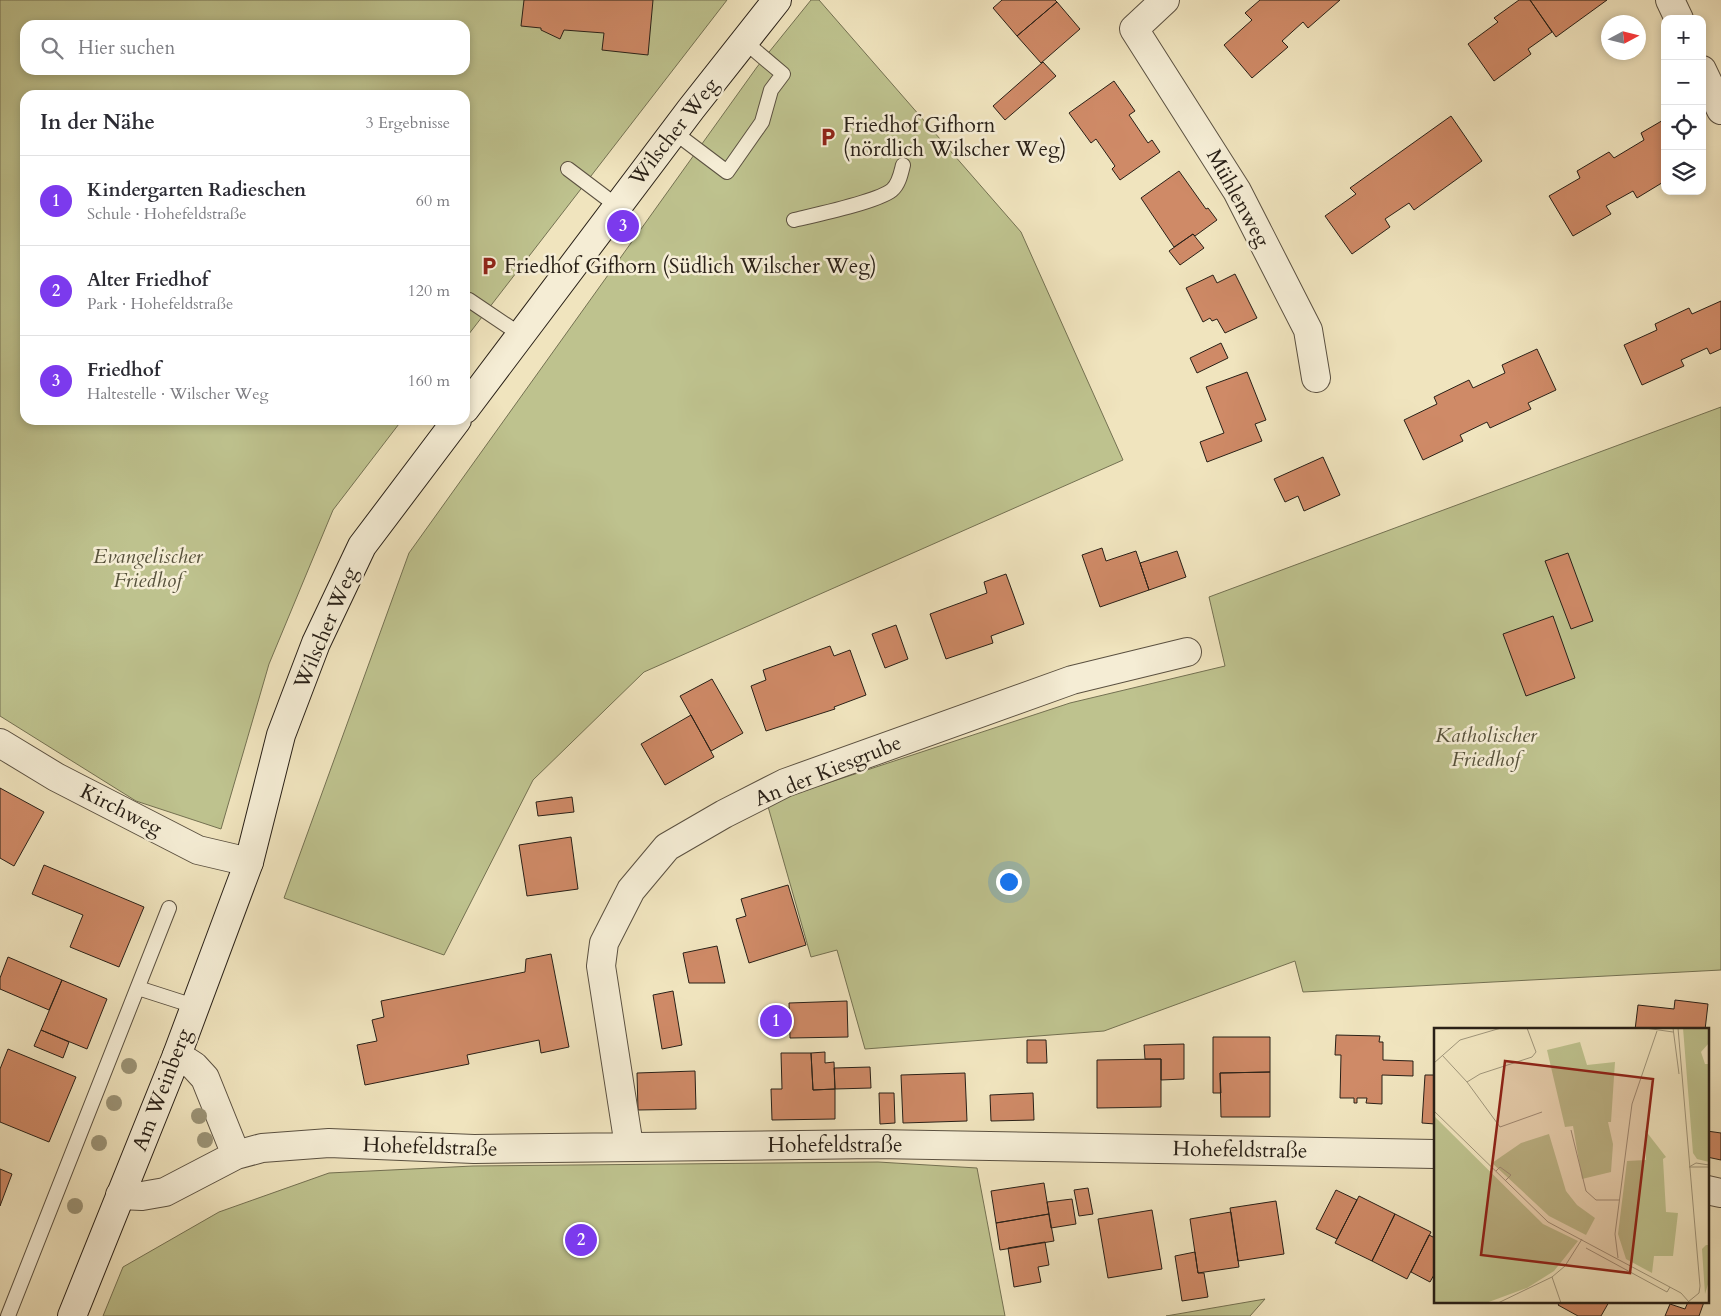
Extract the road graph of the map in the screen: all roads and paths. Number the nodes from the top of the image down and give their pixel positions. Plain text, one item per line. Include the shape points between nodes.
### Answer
1 (777, 0) edge
2 (1165, 0) edge
3 (1670, 0) edge
4 (1677, 15) edge
5 (745, 42) junction
6 (1706, 78) edge
7 (1721, 110) edge
8 (674, 132) junction
9 (903, 165) dead end
10 (568, 169) dead end
11 (617, 206) junction
12 (794, 220) dead end
13 (470, 301) edge
14 (520, 335) junction
15 (1316, 378) dead end
16 (470, 402) edge
17 (452, 425) edge
18 (1187, 652) dead end
19 (0, 743) edge
20 (249, 862) junction
21 (169, 908) dead end
22 (138, 988) junction
23 (194, 1006) junction
24 (177, 1055) junction
25 (629, 1146) junction
26 (1434, 1154) edge
27 (236, 1155) junction
28 (1708, 1190) edge
29 (1721, 1193) edge
30 (120, 1196) junction
31 (8, 1316) edge
32 (72, 1316) edge

1 - 5 street, Wilscher Weg
2 - 15 street, Mühlenweg via 1134,29 1237,190 1308,330
3 - 4 street
5 - 8 street, Wilscher Weg
5 - 8 lane via 783,74 771,90 762,122 727,172
6 - 7 street
8 - 11 street, Wilscher Weg
9 - 12 lane via 893,189 878,197
10 - 11 lane
11 - 14 street, Wilscher Weg
13 - 14 lane
14 - 16 street, Wilscher Weg
17 - 20 street, Wilscher Weg via 362,546 316,643 281,735
18 - 25 street, An der Kiesgrube via 1072,680 785,783 667,847 631,890 604,943 601,966
19 - 20 street, Kirchweg via 56,777 198,850
20 - 23 street, Am Weinberg
21 - 22 lane
22 - 23 lane
22 - 31 lane
23 - 24 street, Am Weinberg
24 - 27 street via 205,1078
24 - 30 street, Am Weinberg
25 - 26 street, Hohefeldstraße via 876,1144
25 - 27 street, Hohefeldstraße via 474,1150 329,1143 262,1148
27 - 30 street, Hohefeldstraße via 165,1192
28 - 29 street
30 - 32 street, Am Weinberg

